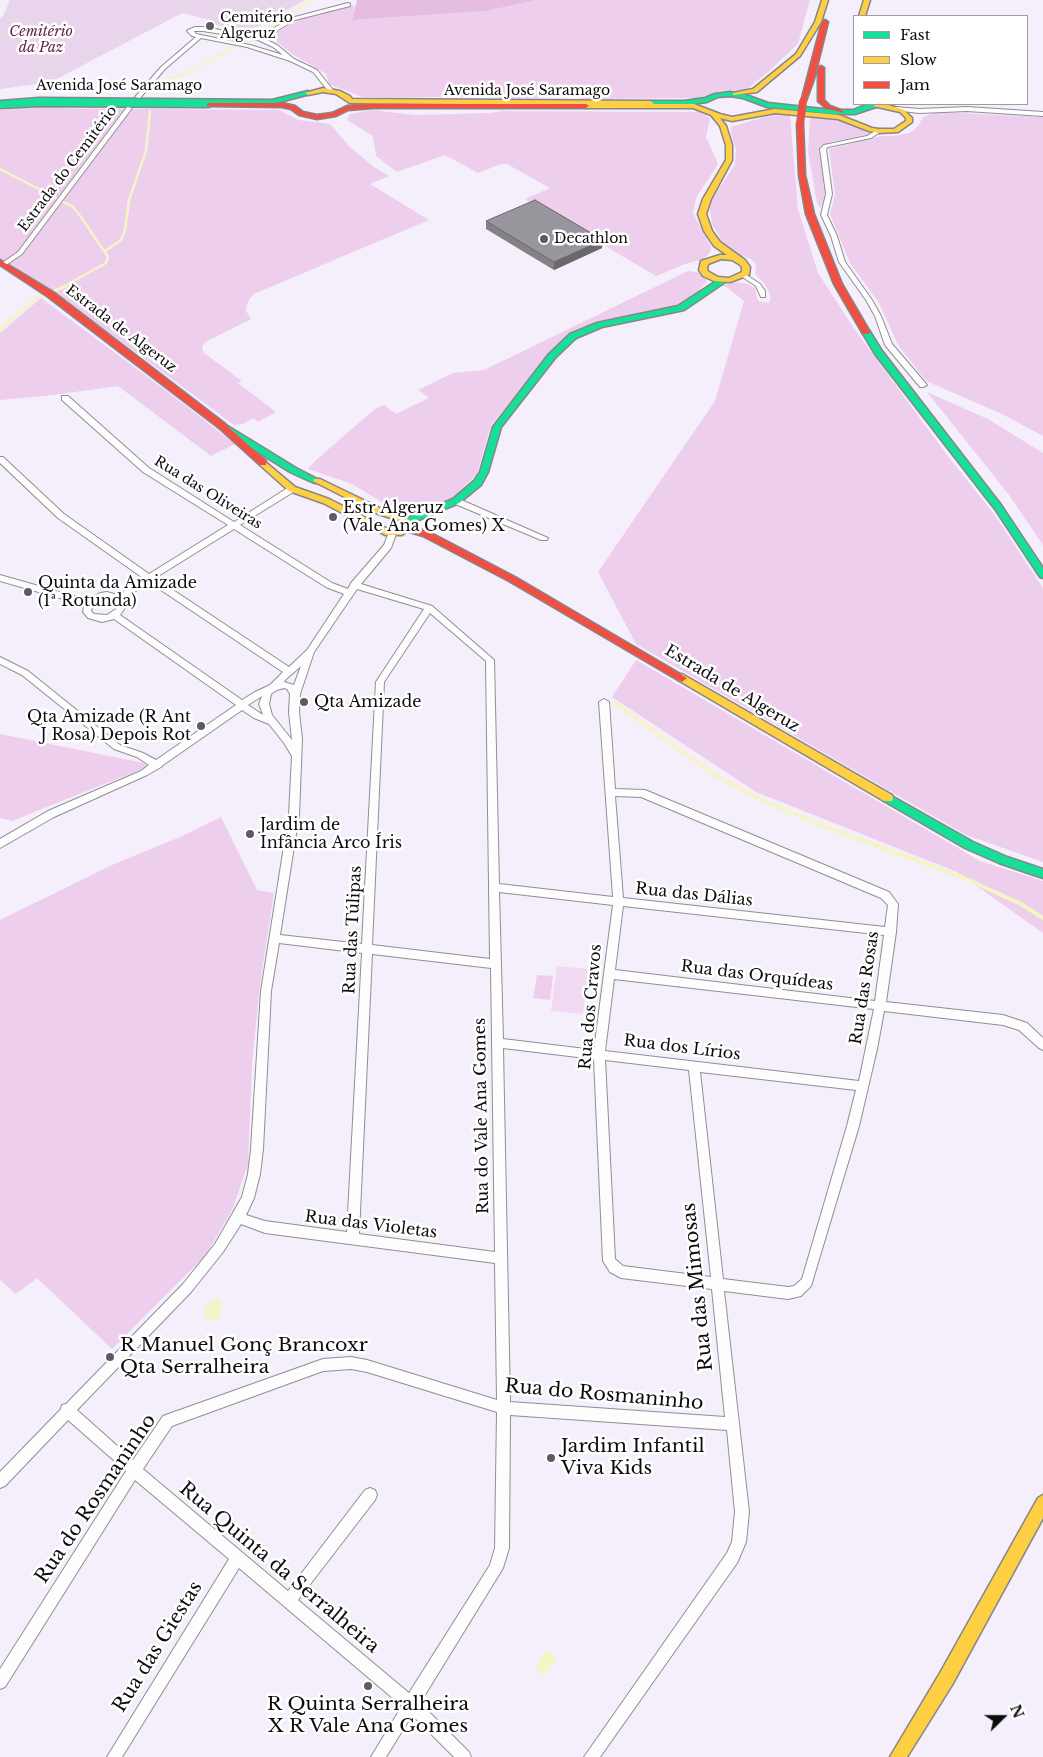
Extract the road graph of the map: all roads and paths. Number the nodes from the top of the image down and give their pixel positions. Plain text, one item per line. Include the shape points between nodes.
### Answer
1 (825, 0) edge
2 (833, 0) edge
3 (867, 0) edge
4 (348, 6) dead end
5 (862, 15) edge
6 (821, 22) junction
7 (226, 27) dead end
8 (220, 32) junction
9 (271, 35) junction
10 (200, 36) junction
11 (240, 36) junction
12 (259, 39) junction
13 (232, 43) junction
14 (275, 46) junction
15 (292, 60) junction
16 (321, 80) junction
17 (314, 91) junction
18 (331, 91) junction
19 (735, 94) junction
20 (138, 97) dead end
21 (295, 102) junction
22 (756, 102) junction
23 (0, 104) edge
24 (349, 105) junction
25 (879, 106) edge
26 (129, 108) dead end
27 (709, 108) junction
28 (919, 111) junction
29 (841, 112) junction
30 (1043, 114) edge
31 (754, 115) junction
32 (856, 118) junction
33 (909, 118) junction
34 (737, 119) junction
35 (723, 126) junction
36 (880, 131) junction
37 (716, 244) junction
38 (716, 258) junction
39 (738, 260) junction
40 (2, 263) edge
41 (744, 275) junction
42 (710, 283) junction
43 (763, 296) dead end
44 (923, 385) dead end
45 (65, 398) dead end
46 (221, 425) junction
47 (0, 459) edge
48 (310, 478) junction
49 (295, 489) junction
50 (456, 501) junction
51 (393, 517) junction
52 (233, 525) junction
53 (406, 525) junction
54 (388, 533) junction
55 (544, 538) dead end
56 (1043, 575) edge
57 (0, 578) edge
58 (149, 578) junction
59 (352, 589) junction
60 (119, 598) junction
61 (89, 603) junction
62 (429, 608) junction
63 (116, 615) junction
64 (310, 652) junction
65 (0, 660) edge
66 (289, 671) junction
67 (273, 688) junction
68 (295, 694) junction
69 (604, 702) dead end
70 (243, 706) junction
71 (294, 712) junction
72 (273, 721) junction
73 (295, 754) junction
74 (158, 765) junction
75 (612, 792) junction
76 (0, 844) edge
77 (1043, 874) edge
78 (495, 888) junction
79 (618, 902) junction
80 (891, 932) junction
81 (274, 938) junction
82 (367, 949) junction
83 (496, 964) junction
84 (609, 974) junction
85 (879, 1007) junction
86 (497, 1043) junction
87 (1043, 1045) edge
88 (599, 1055) junction
89 (694, 1066) junction
90 (863, 1086) junction
91 (238, 1218) junction
92 (353, 1238) junction
93 (501, 1258) junction
94 (718, 1285) junction
95 (504, 1408) junction
96 (67, 1410) junction
97 (732, 1424) junction
98 (134, 1470) junction
99 (0, 1481) edge
100 (370, 1496) dead end
101 (1043, 1503) edge
102 (237, 1558) junction
103 (289, 1601) junction
104 (0, 1682) edge
105 (412, 1705) junction
106 (114, 1757) edge
107 (378, 1757) edge
108 (464, 1757) edge
109 (591, 1757) edge
110 (898, 1757) edge

1 - 6 main road
2 - 6 main road
3 - 5 main road
4 - 9 street via 293,19
6 - 19 main road via 788,63 755,91
6 - 29 main road via 820,98 824,104
6 - 56 main road, bridge via 806,76 800,124 802,175 810,214 822,247 838,284 878,352 998,507
7 - 8 street
8 - 10 street via 199,28 190,31
8 - 11 street
9 - 12 street
9 - 14 street
10 - 13 street
10 - 20 street, Estrada do Cemitério via 163,68
11 - 12 street
11 - 13 street
12 - 14 street
13 - 15 street
14 - 15 street
15 - 16 street via 312,69
16 - 17 street
16 - 18 street
17 - 18 main road, Avenida José Saramago
17 - 21 main road, Avenida José Saramago
18 - 24 main road, Avenida José Saramago via 344,94
19 - 22 main road
19 - 27 main road via 717,95
21 - 23 main road, Avenida José Saramago via 39,100
21 - 24 main road, Avenida José Saramago via 301,114 317,117 334,115
22 - 29 main road
22 - 31 main road via 759,109
24 - 27 main road, Avenida José Saramago via 684,103
25 - 28 street
25 - 32 main road
25 - 33 main road
26 - 40 street, Estrada do Cemitério via 20,253
27 - 34 main road
27 - 35 main road
28 - 30 street via 967,108
28 - 33 street
29 - 32 main road
31 - 32 main road via 785,112
31 - 34 main road
32 - 36 main road
33 - 36 main road via 907,126
34 - 35 main road
35 - 37 main road via 729,160 702,214
36 - 44 street via 823,149 828,194 824,215 842,262 869,300 889,345
37 - 38 main road
37 - 39 main road
38 - 39 main road
38 - 42 main road via 703,266
39 - 41 main road via 746,267
40 - 46 main road, Estrada de Algeruz via 48,293
41 - 42 main road
41 - 43 street via 758,284
42 - 50 main road via 692,303 681,308 600,324 566,341 497,427 478,483
45 - 52 street, Rua das Oliveiras via 146,470
46 - 48 main road, Estrada de Algeruz
46 - 49 main road, Estrada de Algeruz
47 - 58 street via 54,511
48 - 49 main road via 313,482 310,488
48 - 51 main road, Estrada de Algeruz
49 - 52 street
49 - 54 main road, Estrada de Algeruz via 326,500
50 - 53 main road
50 - 55 street
51 - 53 main road, Estrada de Algeruz via 400,518
51 - 54 main road via 382,524
52 - 58 street
52 - 59 street, Rua das Oliveiras via 329,585
53 - 54 main road via 399,533
53 - 77 main road, Estrada de Algeruz via 512,579 968,845
54 - 59 street via 388,546
57 - 61 street
58 - 60 street
58 - 66 street
59 - 62 street, Rua do Vale Ana Gomes
59 - 64 street
60 - 61 street via 100,596
60 - 63 street via 122,606
61 - 63 street via 87,612 91,616 102,619
62 - 78 street, Rua do Vale Ana Gomes via 490,660
62 - 82 street, Rua das Túlipas via 380,682
63 - 70 street
64 - 66 street
64 - 68 street
65 - 74 street via 25,673 117,747 140,754
66 - 67 street
67 - 68 street via 290,686
67 - 70 street via 258,694
67 - 72 street via 264,704
68 - 71 street
69 - 75 street, Rua dos Cravos
70 - 72 street via 257,716
70 - 74 street
71 - 72 street via 289,720
71 - 73 street
72 - 73 street
73 - 81 street via 294,815
74 - 76 street via 51,814
75 - 79 street, Rua dos Cravos
75 - 80 street, Rua das Rosas via 642,793 884,895 893,904
78 - 79 street, Rua das Dálias
78 - 83 street, Rua do Vale Ana Gomes
79 - 80 street, Rua das Dálias
79 - 84 street, Rua dos Cravos
80 - 85 street, Rua das Rosas
81 - 82 street
81 - 91 street via 266,991 254,1174 248,1198
82 - 83 street
82 - 92 street, Rua das Túlipas
83 - 86 street, Rua do Vale Ana Gomes
84 - 85 street, Rua das Orquídeas
84 - 88 street, Rua dos Cravos
85 - 87 street, Rua das Orquídeas via 1014,1023
85 - 90 street, Rua das Rosas
86 - 88 street, Rua dos Lírios
86 - 93 street, Rua do Vale Ana Gomes
88 - 89 street, Rua dos Lírios
88 - 94 street, Rua dos Cravos via 609,1261 621,1272
89 - 90 street, Rua dos Lírios
89 - 94 street, Rua das Mimosas
90 - 94 street, Rua das Rosas via 807,1282 797,1292 788,1293
91 - 92 street, Rua das Violetas via 265,1227
91 - 96 street via 188,1288
92 - 93 street, Rua das Violetas
93 - 95 street, Rua do Vale Ana Gomes
94 - 97 street, Rua das Mimosas
95 - 97 street, Rua do Rosmaninho
95 - 98 street, Rua do Rosmaninho via 367,1366 351,1363 323,1365 168,1421
95 - 105 street, Rua do Vale Ana Gomes via 504,1535 500,1557
96 - 98 street, Rua Quinta da Serralheira
96 - 99 street
97 - 109 street, Rua das Mimosas via 742,1512 739,1542 732,1558
98 - 102 street, Rua Quinta da Serralheira
98 - 104 street, Rua do Rosmaninho
100 - 103 street
101 - 110 main road via 946,1679
102 - 103 street, Rua Quinta da Serralheira
102 - 106 street, Rua das Giestas
103 - 105 street, Rua Quinta da Serralheira
105 - 107 street, Rua do Vale Ana Gomes
105 - 108 street, Rua Quinta da Serralheira

